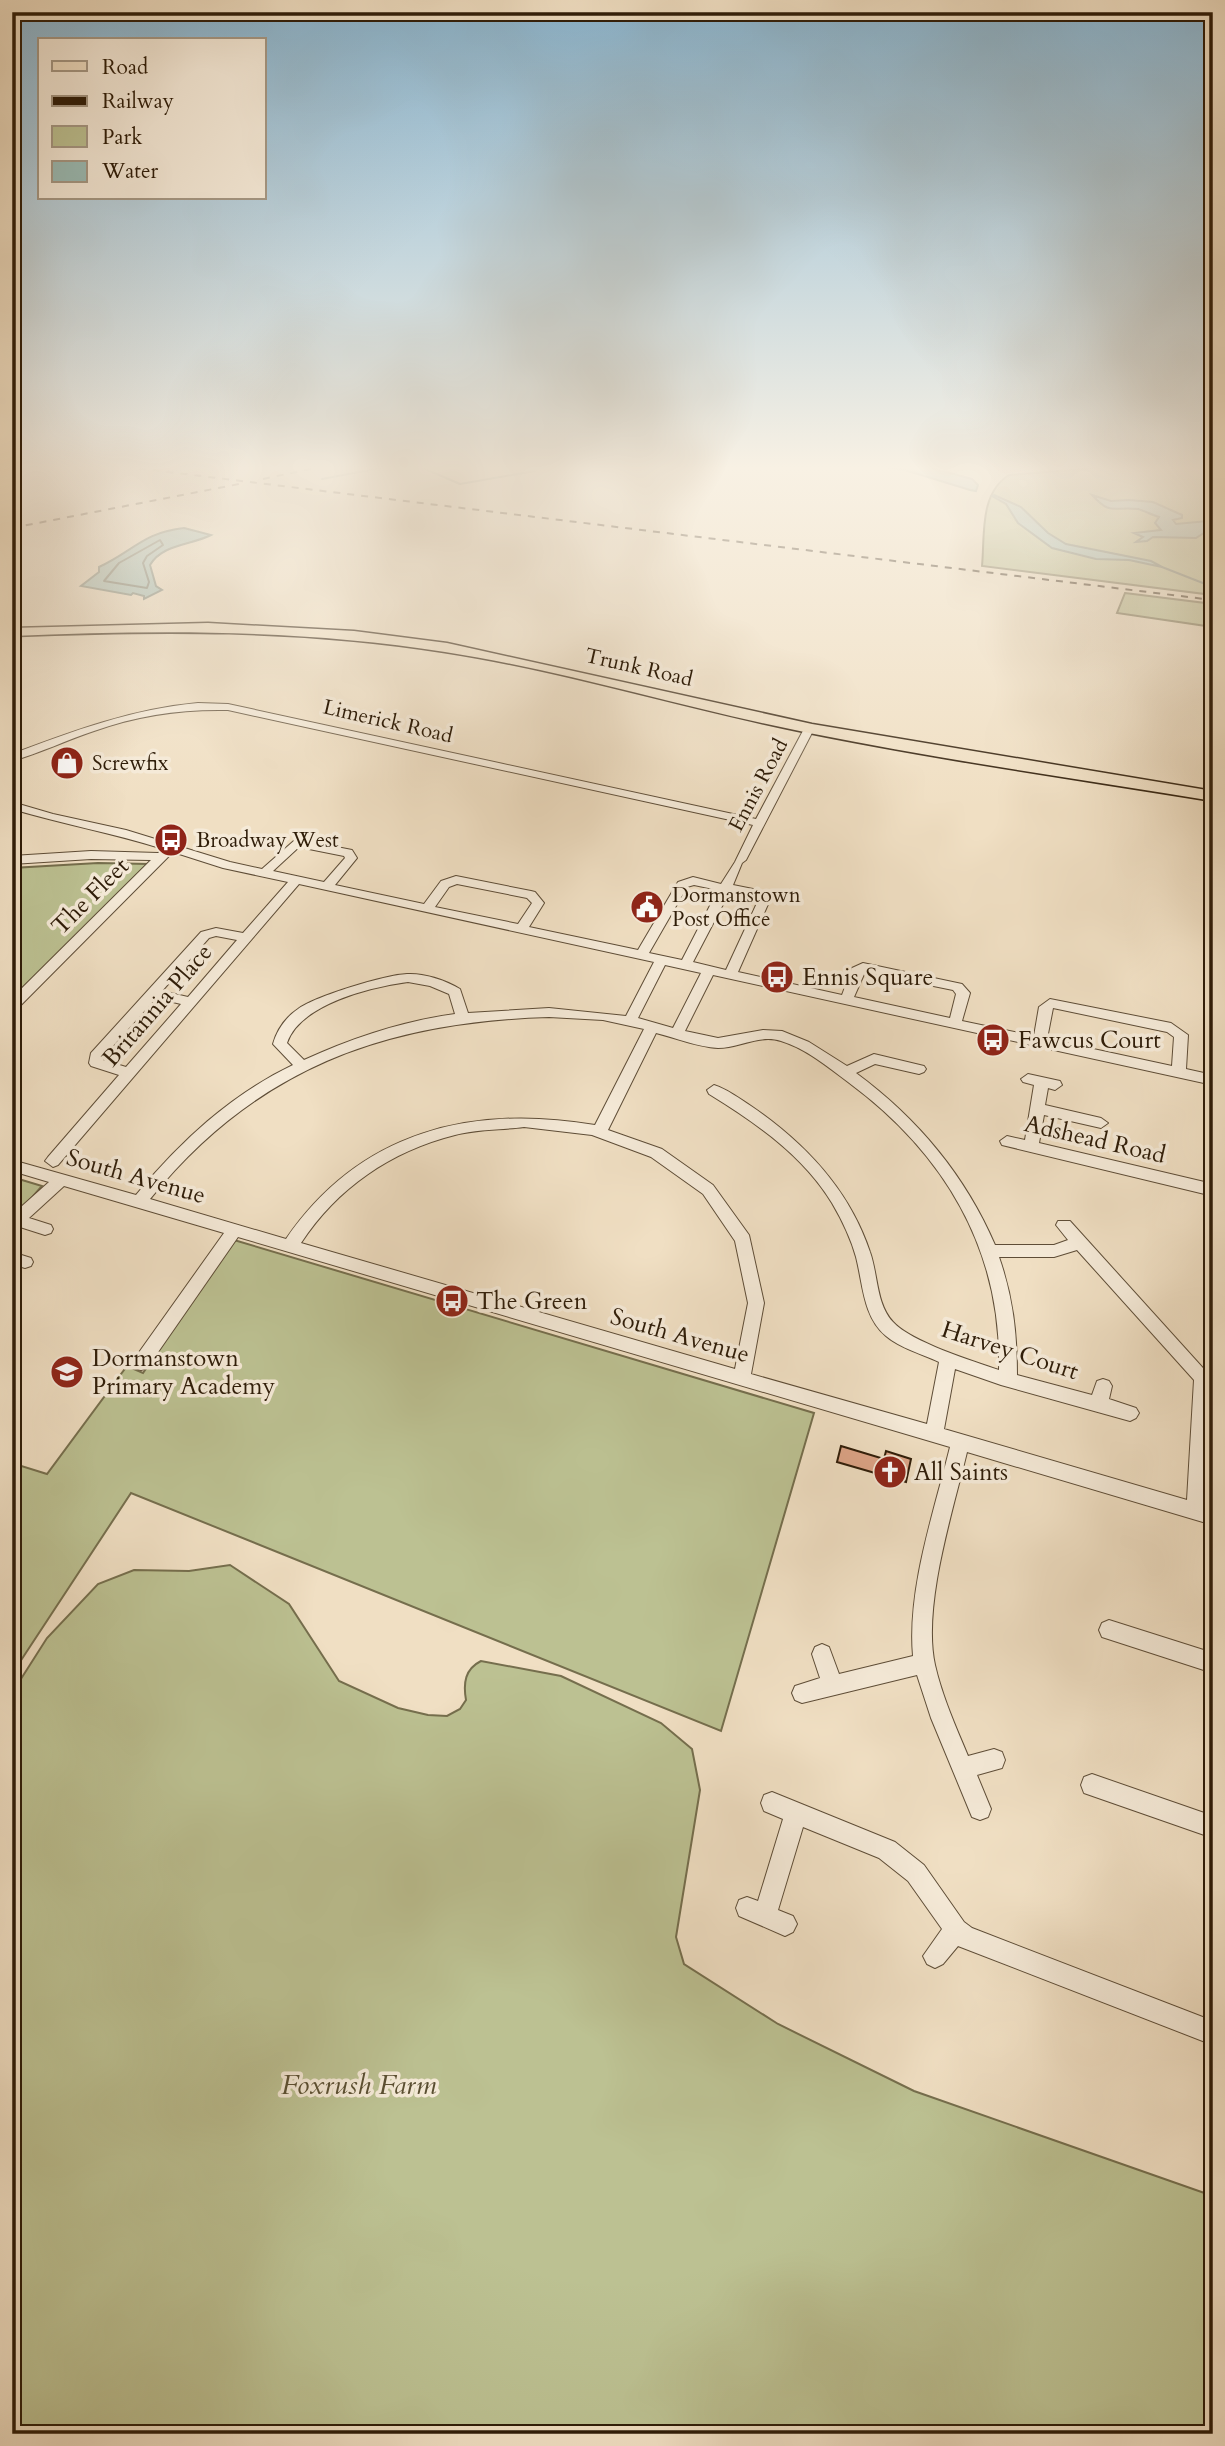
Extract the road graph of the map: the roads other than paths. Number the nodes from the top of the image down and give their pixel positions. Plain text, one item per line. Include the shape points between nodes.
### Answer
1 (12, 632) edge
2 (12, 640) edge
3 (755, 717) junction
4 (810, 727) junction
5 (12, 758) edge
6 (1213, 796) edge
7 (12, 805) edge
8 (759, 823) junction
9 (136, 836) junction
10 (166, 852) junction
11 (121, 854) junction
12 (12, 860) edge
13 (265, 873) junction
14 (296, 880) junction
15 (327, 886) junction
16 (726, 887) junction
17 (428, 908) junction
18 (521, 929) junction
19 (246, 938) junction
20 (642, 954) junction
21 (662, 959) junction
22 (686, 964) junction
23 (709, 969) junction
24 (731, 974) junction
25 (153, 993) junction
26 (847, 999) junction
27 (191, 1002) junction
28 (12, 1006) edge
29 (463, 1017) junction
30 (630, 1020) junction
31 (955, 1023) junction
32 (653, 1026) junction
33 (678, 1032) junction
34 (1040, 1042) junction
35 (302, 1066) junction
36 (919, 1069) dead end
37 (846, 1072) junction
38 (1179, 1072) junction
39 (129, 1073) junction
40 (1213, 1080) edge
41 (1042, 1082) dead end
42 (714, 1090) dead end
43 (1038, 1109) junction
44 (1101, 1123) dead end
45 (600, 1130) junction
46 (1007, 1141) dead end
47 (1031, 1146) junction
48 (52, 1161) dead end
49 (12, 1166) edge
50 (60, 1180) junction
51 (1213, 1190) edge
52 (139, 1202) junction
53 (14, 1222) edge
54 (1064, 1225) dead end
55 (46, 1229) dead end
56 (235, 1230) junction
57 (1081, 1243) junction
58 (290, 1247) junction
59 (989, 1251) junction
60 (948, 1359) junction
61 (141, 1363) dead end
62 (1208, 1377) edge
63 (742, 1378) junction
64 (1008, 1379) junction
65 (1130, 1413) dead end
66 (934, 1434) junction
67 (960, 1442) junction
68 (1204, 1514) edge
69 (1109, 1630) dead end
70 (822, 1654) dead end
71 (924, 1663) junction
72 (1213, 1663) edge
73 (833, 1685) junction
74 (802, 1693) dead end
75 (995, 1760) dead end
76 (964, 1768) junction
77 (1092, 1785) dead end
78 (772, 1803) dead end
79 (980, 1808) dead end
80 (796, 1813) junction
81 (1213, 1828) edge
82 (766, 1916) dead end
83 (956, 1930) junction
84 (935, 1956) dead end
85 (1213, 2033) edge

1 - 3 main road, Trunk Road via 205,626 404,641
2 - 3 main road, Trunk Road via 210,635 386,649
3 - 4 main road, Trunk Road
4 - 6 main road, Trunk Road
4 - 8 street, Ennis Road
5 - 8 street, Limerick Road via 132,714 187,706 228,707
7 - 9 street
8 - 16 street, Ennis Road
9 - 10 street
9 - 11 street
10 - 11 street
10 - 13 street
10 - 28 street, The Fleet
11 - 12 street
13 - 14 street
13 - 15 street via 296,843 348,853 351,858
14 - 15 street
14 - 19 street, Britannia Place
15 - 17 street
16 - 20 street via 693,881 682,885
16 - 22 street, Ennis Road
16 - 24 street via 754,893 763,902
17 - 18 street
17 - 18 street via 445,884 460,880 534,897 538,903
18 - 20 street
19 - 25 street via 208,933
19 - 27 street, Britannia Place
20 - 21 street
21 - 22 street
21 - 30 street
22 - 23 street
23 - 24 street
23 - 33 street
24 - 26 street
25 - 27 street
25 - 39 street via 95,1060
26 - 31 street
26 - 31 street via 857,971 863,967 957,987 963,993
27 - 39 street, Britannia Place
29 - 30 street via 539,1012
29 - 35 street via 380,1035
29 - 35 street via 450,989 411,978 395,980 315,1005 298,1016 281,1044
30 - 32 street
31 - 34 street
32 - 33 street
32 - 45 street
33 - 37 street via 718,1043 758,1034 783,1036
34 - 38 street
34 - 38 street via 1046,1007 1054,1003 1171,1028 1181,1035
35 - 52 street via 248,1096 216,1121
36 - 37 street via 874,1059
37 - 59 street via 924,1142 965,1200
38 - 40 street
39 - 48 street, Britannia Place
41 - 43 street
42 - 60 street, Harvey Court via 739,1113 790,1143 818,1172 855,1231 880,1318 899,1337
43 - 44 street
43 - 47 street
45 - 58 street via 514,1122 481,1124 421,1140 390,1153 343,1185
45 - 63 street via 665,1156 710,1193 734,1224 750,1258 757,1309 754,1342
46 - 47 street, Adshead Road
47 - 51 street, Adshead Road
49 - 50 street, South Avenue
50 - 52 street, South Avenue
50 - 53 street
52 - 56 street, South Avenue
53 - 55 street
54 - 57 street
56 - 58 street, South Avenue
56 - 61 street
57 - 59 street via 1054,1251
57 - 62 street
58 - 63 street, South Avenue
59 - 64 street via 1009,1328
60 - 64 street, Harvey Court
60 - 66 street
62 - 68 street
63 - 66 street, South Avenue
64 - 65 street, Harvey Court via 1101,1395
66 - 67 street, South Avenue
67 - 68 street, South Avenue
67 - 71 street via 924,1618
69 - 72 street
70 - 73 street
71 - 73 street
71 - 76 street
73 - 74 street
75 - 76 street
76 - 79 street
77 - 81 street
78 - 80 street
80 - 82 street
80 - 83 street via 902,1860 927,1886
83 - 84 street
83 - 85 street

